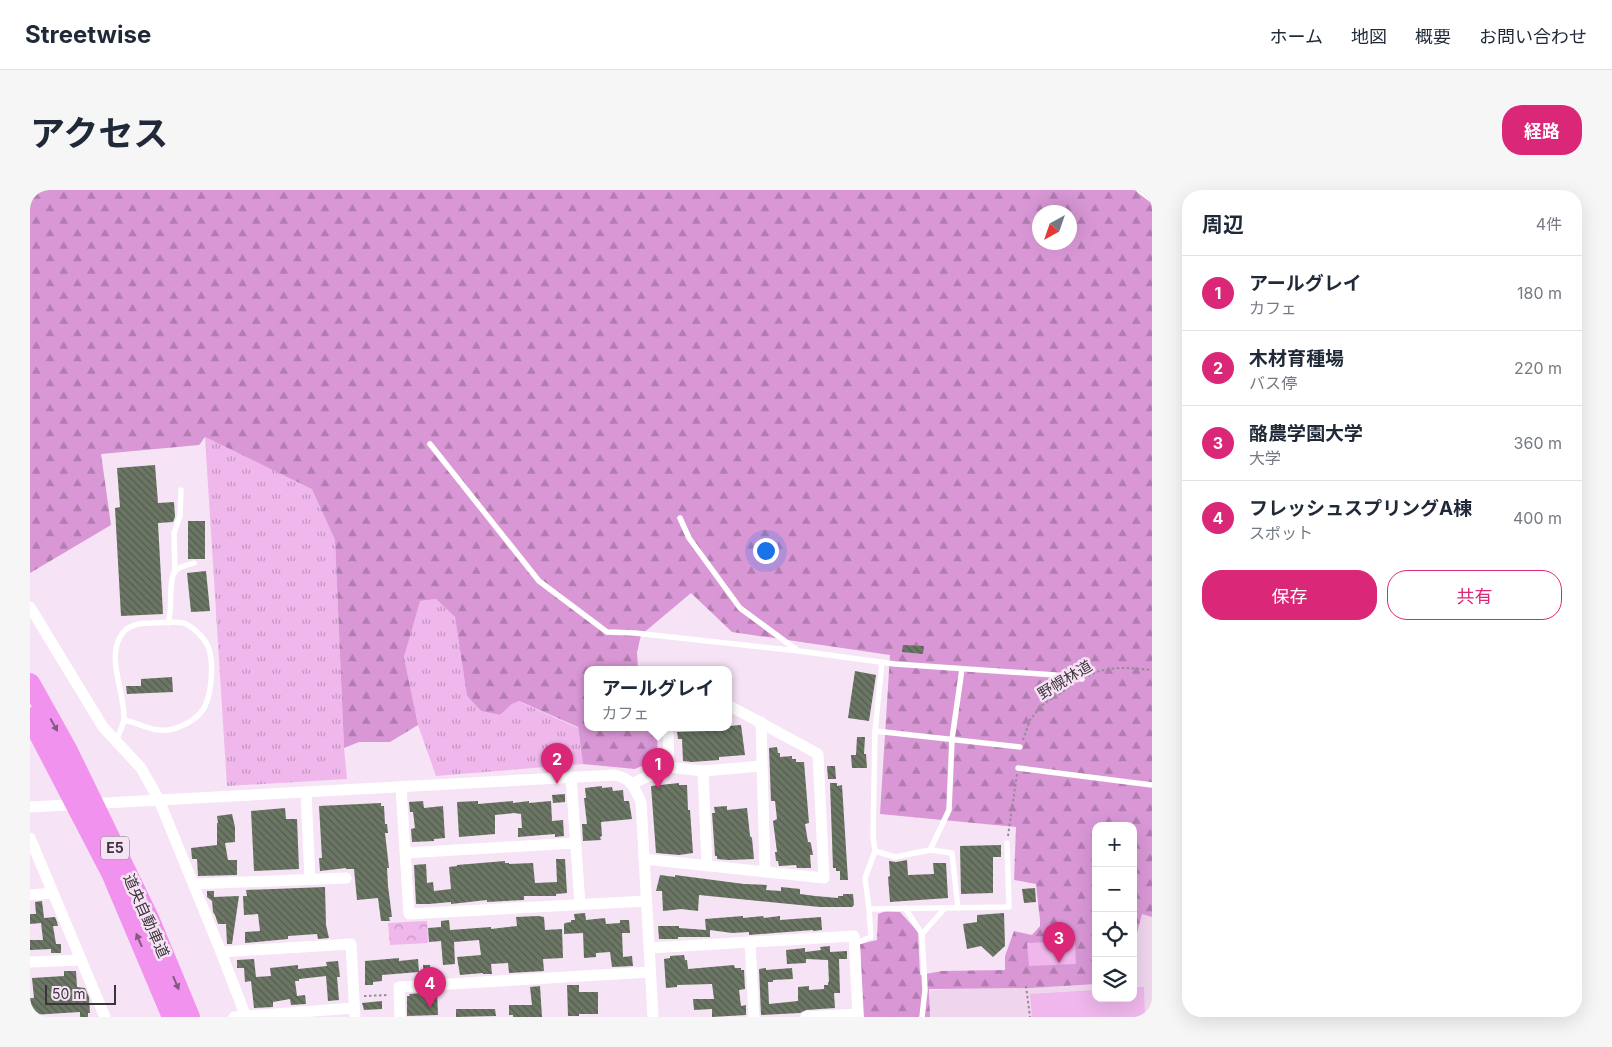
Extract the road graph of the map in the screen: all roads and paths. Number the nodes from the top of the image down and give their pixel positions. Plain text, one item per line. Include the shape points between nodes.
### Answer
1 (1139, 190) edge
2 (1152, 200) edge
3 (430, 444) dead end
4 (181, 490) dead end
5 (680, 518) dead end
6 (194, 563) dead end
7 (174, 572) junction
8 (30, 607) edge
9 (168, 623) junction
10 (799, 651) junction
11 (882, 662) junction
12 (962, 669) junction
13 (1152, 670) edge
14 (1082, 679) junction
15 (30, 683) edge
16 (732, 707) edge
17 (30, 717) edge
18 (124, 720) junction
19 (761, 722) junction
20 (668, 731) edge
21 (875, 731) junction
22 (952, 739) junction
23 (116, 740) junction
24 (1020, 747) joint
25 (761, 766) junction
26 (668, 767) junction
27 (1018, 768) joint
28 (703, 771) junction
29 (571, 777) junction
30 (631, 784) junction
31 (1152, 785) edge
32 (401, 787) junction
33 (306, 792) junction
34 (159, 800) junction
35 (30, 807) edge
36 (30, 838) edge
37 (576, 843) junction
38 (1008, 843) joint
39 (930, 850) junction
40 (875, 851) junction
41 (406, 853) junction
42 (644, 859) junction
43 (707, 866) junction
44 (765, 872) junction
45 (346, 878) dead end
46 (310, 880) junction
47 (194, 884) junction
48 (53, 893) junction
49 (30, 895) edge
50 (646, 901) junction
51 (580, 905) junction
52 (905, 908) junction
53 (945, 908) junction
54 (958, 908) junction
55 (869, 909) junction
56 (922, 934) junction
57 (750, 942) junction
58 (854, 944) junction
59 (649, 948) junction
60 (221, 952) junction
61 (81, 960) junction
62 (30, 962) edge
63 (650, 972) junction
64 (1026, 986) dead end
65 (399, 994) junction
66 (354, 996) junction
67 (355, 1013) edge
68 (858, 1015) edge
69 (105, 1017) edge
70 (172, 1017) edge
71 (190, 1017) edge
72 (241, 1017) edge
73 (400, 1017) edge
74 (653, 1017) edge
75 (754, 1017) edge
76 (806, 1017) edge
77 (922, 1017) edge
78 (1030, 1017) edge

1 - 2 lane
3 - 10 lane via 539,581 607,632
4 - 7 lane via 180,516 174,533
5 - 10 lane via 688,538 740,608
6 - 7 lane
7 - 9 lane
8 - 23 street via 103,726
9 - 18 lane via 142,623 128,627 120,636 115,652
9 - 18 lane via 181,622 194,628 208,646 211,680 205,707 189,723 168,730 153,730
10 - 11 lane
11 - 12 lane
11 - 21 lane
12 - 14 lane
12 - 22 lane
13 - 14 path, 野幌林道 via 1114,667
14 - 24 path, 野幌林道 via 1041,706 1030,720
15 -> 71 highway, 道央自動車道 / E5 via 68,751 149,918
16 - 19 street
70 -> 17 highway, 道央自動車道 / E5 via 112,875
18 - 23 lane
19 - 25 street
19 - 44 street via 818,754 824,878
20 - 26 street
21 - 22 lane
21 - 40 lane
22 - 24 lane
22 - 39 lane via 948,810
23 - 34 street via 141,768
25 - 28 street
25 - 44 street
26 - 28 street
26 - 30 street
27 - 31 lane
27 - 38 path
28 - 43 street
29 - 30 street via 615,775 626,777
29 - 32 street
29 - 37 street
30 - 42 street via 641,802
32 - 33 street
32 - 41 street
33 - 34 street
33 - 46 street
34 - 35 street
34 - 47 street
36 - 48 street
37 - 41 street
37 - 51 street
38 - 54 lane via 1009,907
39 - 40 lane via 895,857
39 - 54 lane via 952,853
40 - 55 lane via 865,878
41 - 51 street via 409,914
42 - 43 street
42 - 50 street
43 - 44 street
45 - 46 street
46 - 47 street
47 - 60 street
48 - 49 street
48 - 61 street
50 - 51 street
50 - 59 street
52 - 53 lane
52 - 55 lane
52 - 56 lane
53 - 54 lane
53 - 56 lane
55 - 58 lane via 871,937
56 - 77 lane via 925,990
57 - 58 street via 854,936
57 - 59 street
57 - 75 street
58 - 68 street
59 - 63 street
60 - 66 street via 351,944
60 - 72 street
61 - 62 street
61 - 69 street
63 - 65 street via 399,987
63 - 74 street
64 - 78 path
65 - 66 path
65 - 73 street
66 - 67 street
67 - 72 street
68 - 76 street

